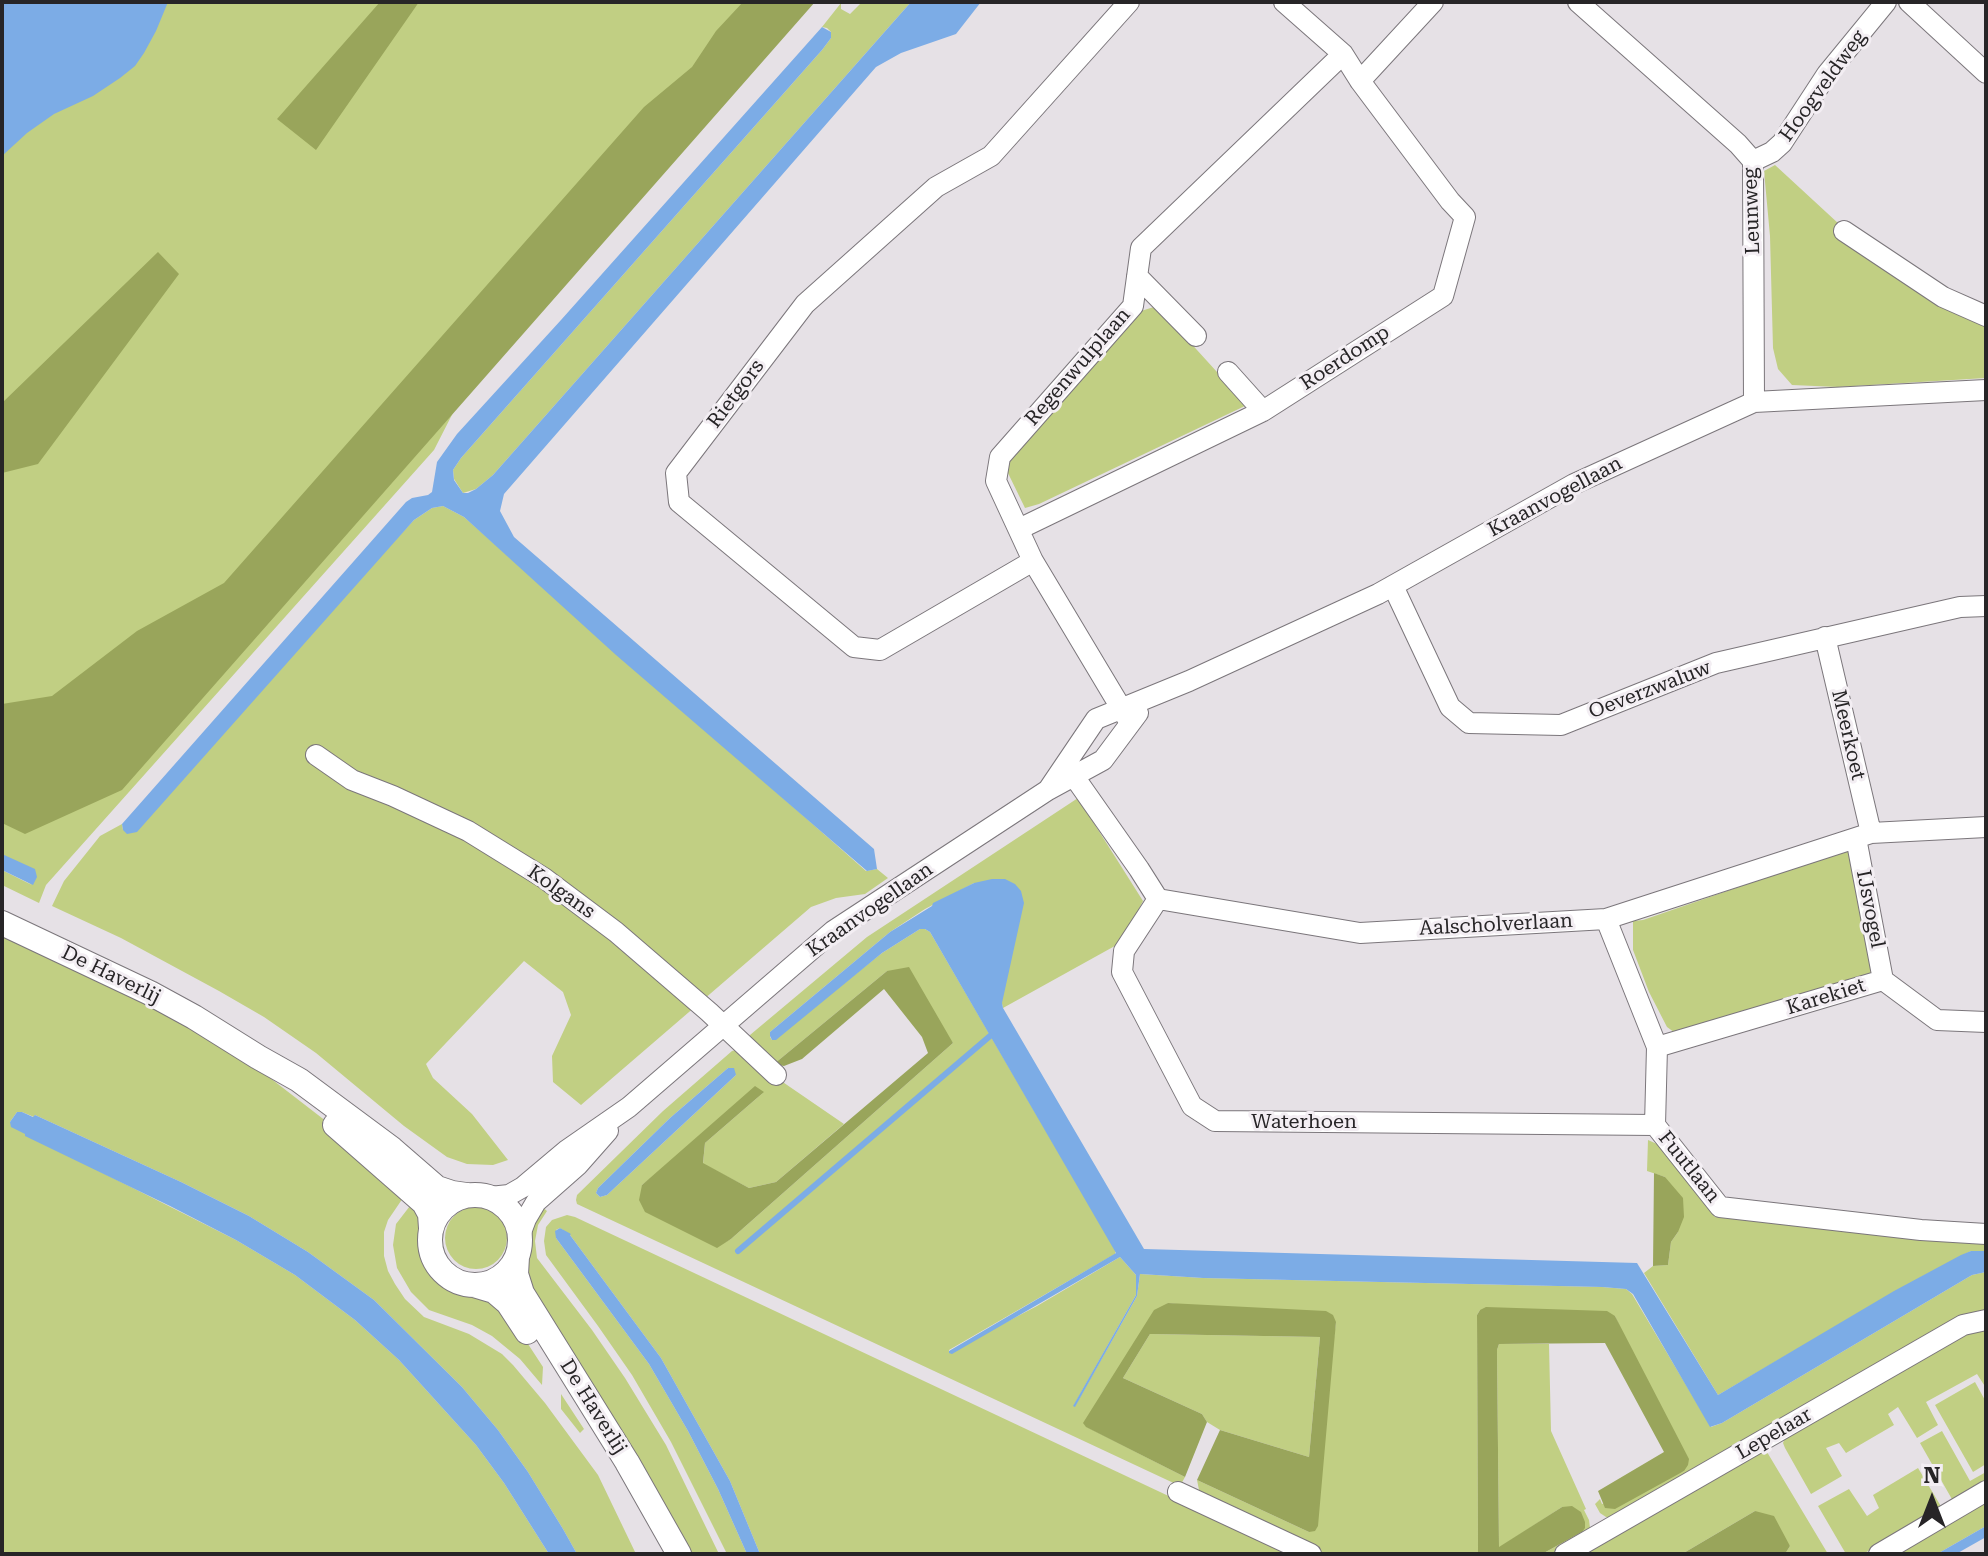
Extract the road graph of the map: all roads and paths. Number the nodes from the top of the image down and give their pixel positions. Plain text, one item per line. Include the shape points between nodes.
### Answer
1 (1129, 2) edge
2 (1284, 2) edge
3 (1433, 2) edge
4 (1578, 2) edge
5 (1886, 2) edge
6 (1909, 2) edge
7 (1343, 54) junction
8 (1986, 73) edge
9 (1360, 81) junction
10 (1753, 161) junction
11 (1844, 231) dead end
12 (1137, 276) junction
13 (1986, 316) edge
14 (1196, 336) dead end
15 (1228, 372) dead end
16 (1986, 390) edge
17 (1754, 402) junction
18 (1263, 411) junction
19 (1019, 529) junction
20 (1033, 561) junction
21 (1393, 586) junction
22 (1986, 606) edge
23 (1825, 637) junction
24 (1126, 716) junction
25 (316, 755) dead end
26 (1069, 770) junction
27 (1986, 827) edge
28 (1864, 836) junction
29 (1158, 899) junction
30 (1606, 919) junction
31 (2, 923) edge
32 (1883, 980) junction
33 (1986, 1022) edge
34 (724, 1025) junction
35 (1657, 1047) junction
36 (258, 1057) junction
37 (776, 1075) dead end
38 (629, 1107) junction
39 (1655, 1125) junction
40 (478, 1196) junction
41 (431, 1228) junction
42 (1986, 1234) edge
43 (519, 1246) junction
44 (474, 1285) junction
45 (1986, 1320) edge
46 (1986, 1491) edge
47 (1178, 1492) dead end
48 (662, 1554) edge
49 (679, 1554) edge
50 (1311, 1554) edge
51 (1565, 1554) edge
52 (1879, 1554) edge

1 - 20 street, Rietgors via 991,156 936,187 805,304 676,473 679,502 854,647 880,650
2 - 7 street
3 - 9 street
4 - 10 street, Leunweg
5 - 10 street, Hoogveldweg via 1827,74 1782,143
6 - 8 street
7 - 9 street
7 - 12 street, Regenwulplaan via 1141,248
9 - 18 street, Roerdomp via 1465,217 1443,296
10 - 17 street, Leunweg
11 - 13 street via 1943,297
12 - 14 street
12 - 19 street, Regenwulplaan via 1133,306 1000,457 996,481
15 - 18 street
16 - 17 street, Kraanvogellaan
17 - 21 street, Kraanvogellaan via 1574,484
18 - 19 street, Roerdomp
19 - 20 street, Regenwulplaan
20 - 24 street, Regenwulplaan
21 - 23 street, Oeverzwaluw via 1450,707 1469,723 1561,725 1716,663
21 - 24 street, Kraanvogellaan via 1149,698
22 - 23 street, Oeverzwaluw
23 - 28 street, Meerkoet
24 - 26 street, Kraanvogellaan via 1103,760
24 - 26 street, Kraanvogellaan via 1096,719
25 - 34 street, Kolgans via 352,780 468,831 544,878
26 - 29 street
26 - 34 street, Kraanvogellaan via 1048,790 833,931
27 - 28 street, Aalscholverlaan
28 - 30 street, Aalscholverlaan
28 - 32 street, IJsvogel
29 - 30 street, Aalscholverlaan via 1360,933
29 - 39 street, Waterhoen via 1124,951 1122,972 1192,1106 1215,1121
30 - 35 street, Fuutlaan
31 - 36 street, De Haverlij via 150,993
32 - 33 street, Karekiet via 1937,1020
32 - 35 street, Karekiet
34 - 37 street, Kolgans
34 - 38 street, Kraanvogellaan
35 - 39 street, Fuutlaan
36 - 40 street, De Haverlij via 299,1080 437,1188
36 - 41 street, De Haverlij via 424,1203
38 - 40 street, Kraanvogellaan via 523,1187 509,1195
38 - 43 street, Kraanvogellaan via 578,1165 536,1202
39 - 42 street, Fuutlaan via 1720,1207
40 - 41 street via 447,1204
40 - 43 street via 501,1202 513,1214
41 - 44 street via 432,1255 439,1267
43 - 44 street via 508,1271
43 - 49 street, De Haverlij via 516,1274 522,1293
44 - 48 street, De Haverlij via 494,1291 508,1303 619,1469
45 - 51 street, Lepelaar via 1963,1325
46 - 52 street
47 - 50 street

